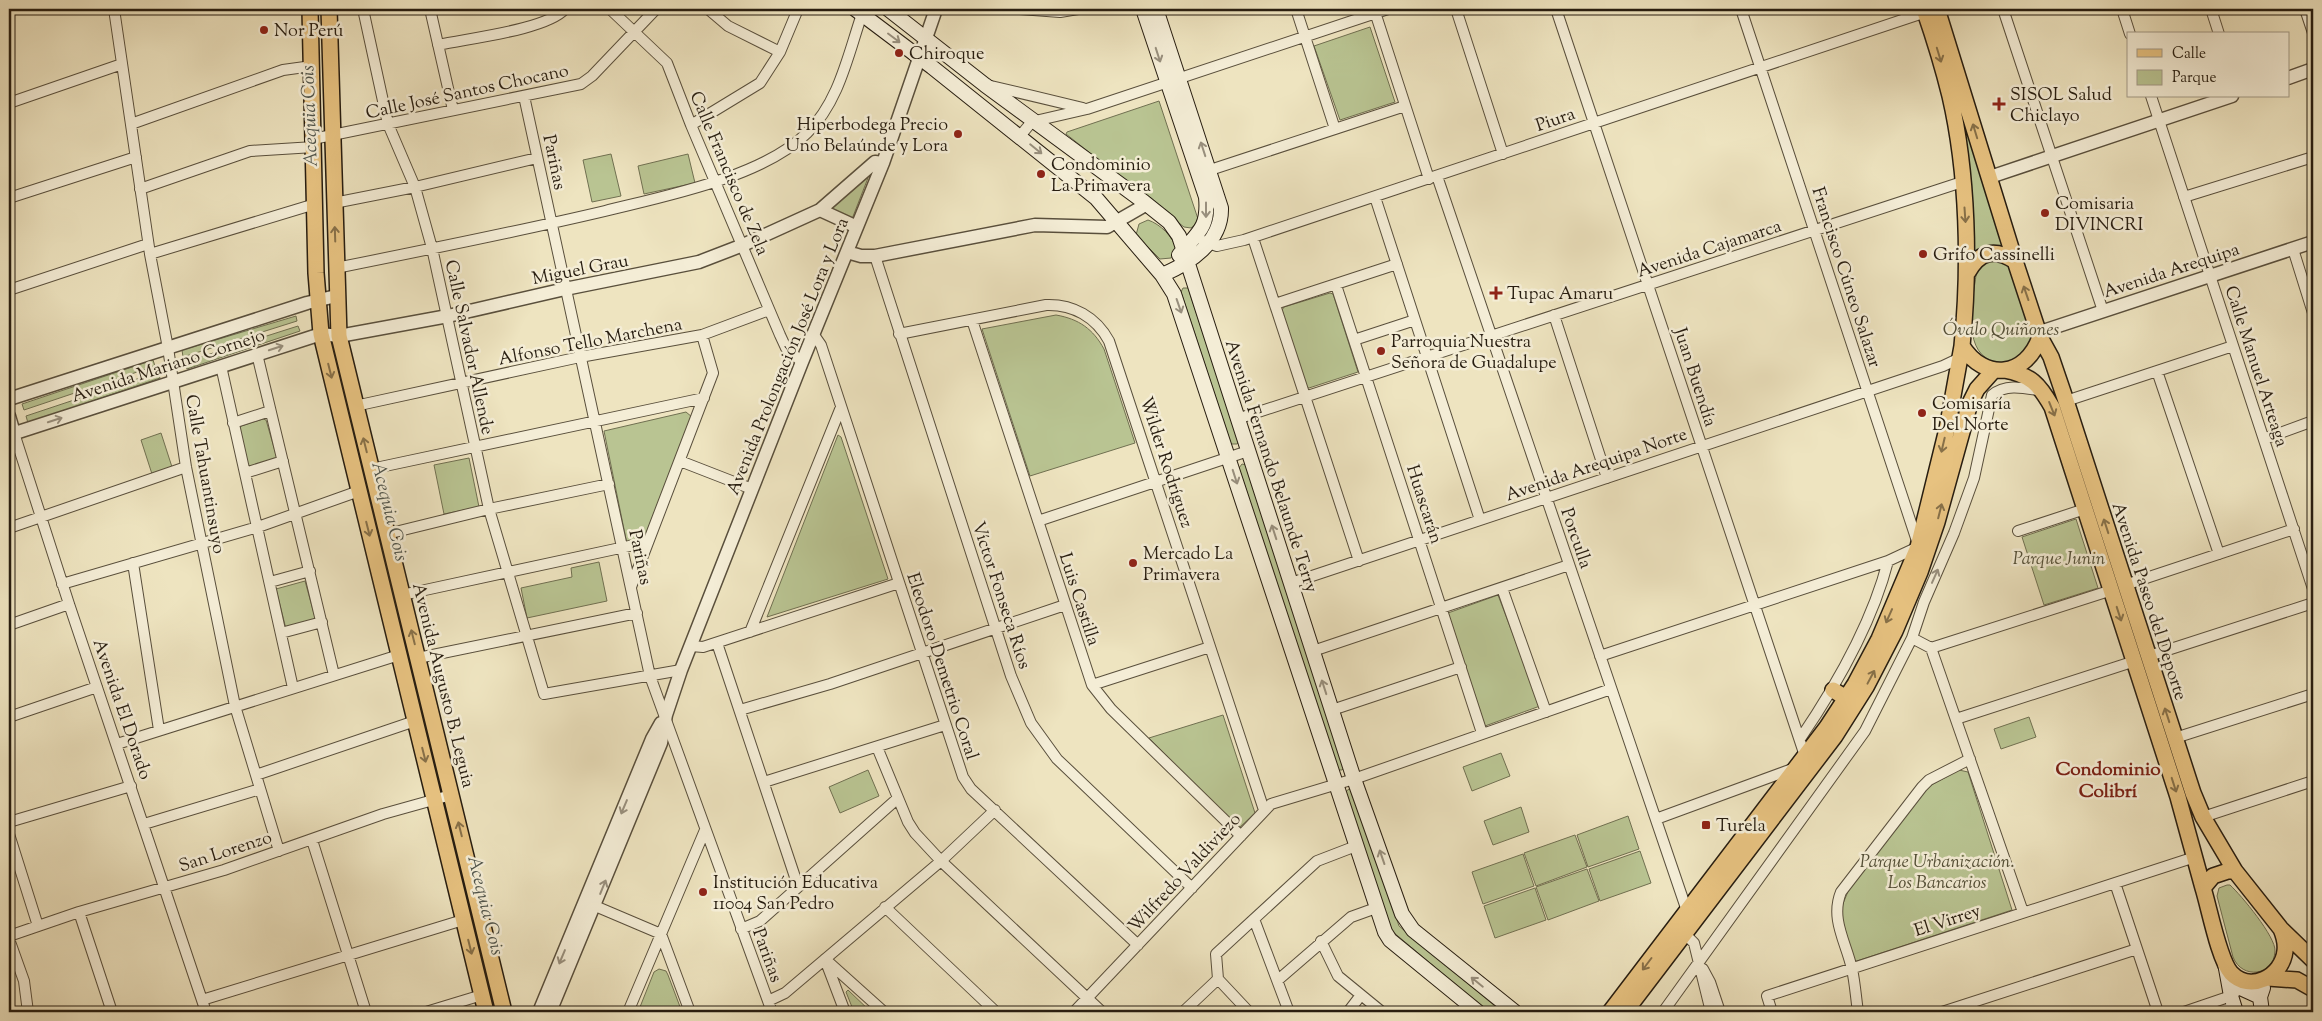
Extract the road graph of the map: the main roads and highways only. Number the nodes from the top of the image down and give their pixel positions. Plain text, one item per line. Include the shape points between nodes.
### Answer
1 (310, 9) edge
2 (329, 9) edge
3 (888, 9) edge
4 (1143, 9) edge
5 (1156, 9) edge
6 (1929, 10) edge
7 (858, 11) edge
8 (1173, 80) junction
9 (1204, 172) junction
10 (1185, 256) junction
11 (2015, 262) junction
12 (1968, 272) junction
13 (1162, 275) junction
14 (2040, 335) junction
15 (1963, 353) junction
16 (1999, 370) junction
17 (1923, 548) junction
18 (2118, 588) junction
19 (2142, 659) junction
20 (1833, 690) road end
21 (1846, 698) junction
22 (2235, 871) junction
23 (2203, 888) junction
24 (2281, 929) junction
25 (2313, 958) edge
26 (2225, 963) junction
27 (2267, 979) junction
28 (2313, 988) edge
29 (2260, 997) junction
30 (2234, 1005) edge
31 (486, 1012) edge
32 (504, 1012) edge
33 (1478, 1012) edge
34 (1515, 1012) edge
35 (1610, 1012) edge
36 (1625, 1012) edge
37 (2262, 1012) edge

1 -> 31 main road, Avenida Augusto B. Leguia via 321,334
32 -> 2 main road, Avenida Augusto B. Leguia via 338,336
3 - 10 main road, Avenida Fernando Belaunde Terry via 1169,222 1179,236
4 -> 8 main road
5 - 8 main road
11 -> 6 main road via 1990,177
6 -> 12 main road via 1951,97 1962,182
7 -> 13 main road via 1096,198
8 - 9 main road
9 -> 10 main road via 1207,210 1202,229
9 - 10 main road via 1221,208 1222,220 1208,244
10 - 13 main road
34 -> 10 main road, Avenida Fernando Belaunde Terry via 1406,923 1354,778
11 - 12 main road via 2006,255 1983,255
14 -> 11 main road
12 - 15 main road
13 -> 33 main road via 1174,294 1385,932 1390,940
14 - 16 main road via 2028,359 2016,367
18 -> 14 main road, Avenida Paseo del Deporte via 2066,400
15 - 16 main road via 1975,362
15 -> 17 main road
17 -> 16 main road via 1970,403 1981,384
16 -> 18 main road, Avenida Paseo del Deporte via 2030,378 2052,407 2086,509
17 -> 21 main road
36 -> 17 main road via 1835,736 1866,687 1895,631
18 - 19 main road, Avenida Paseo del Deporte
22 -> 19 main road, Avenida Paseo del Deporte via 2203,817
19 -> 23 main road, Avenida Paseo del Deporte
20 - 21 main road
21 -> 35 main road
22 - 23 main road via 2213,876
22 - 24 main road, Avenida Paseo del Deporte
23 - 26 main road, Avenida Paseo del Deporte
24 - 25 main road, Avenida Paseo del Deporte
24 - 27 main road via 2286,951 2277,971
26 - 27 main road via 2230,972 2246,982
26 - 30 main road
27 - 28 main road via 2297,980
27 - 29 main road
29 - 30 main road via 2238,987 2232,990
29 - 37 main road

